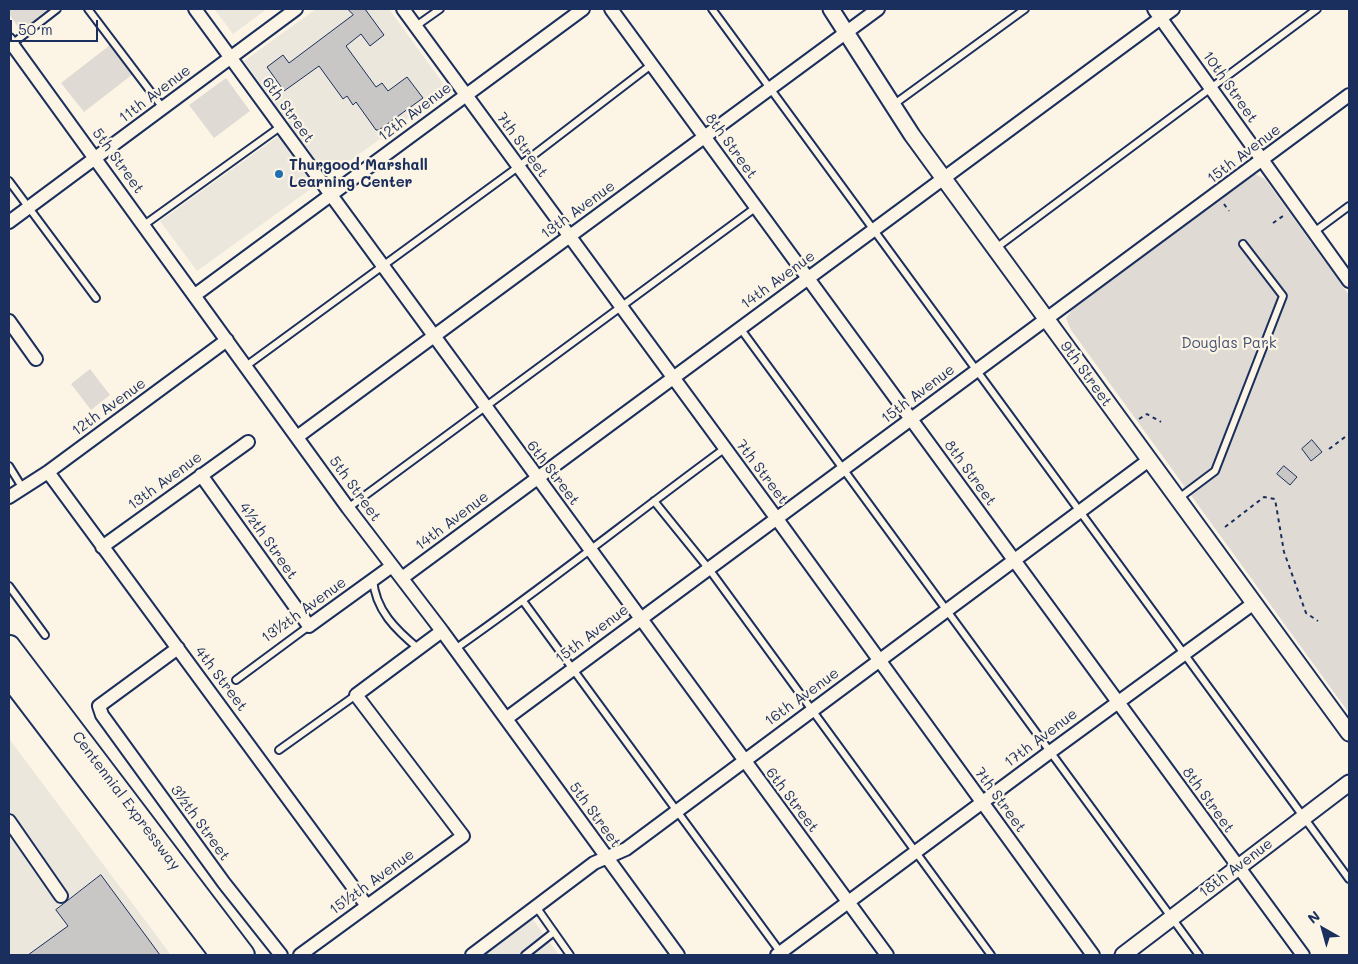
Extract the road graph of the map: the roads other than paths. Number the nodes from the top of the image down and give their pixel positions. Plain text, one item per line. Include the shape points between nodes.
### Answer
1 (57, 9) edge
2 (88, 9) edge
3 (195, 9) edge
4 (296, 9) edge
5 (403, 9) edge
6 (440, 9) edge
7 (583, 9) edge
8 (611, 9) edge
9 (712, 9) edge
10 (830, 9) edge
11 (878, 9) edge
12 (1025, 9) edge
13 (1173, 9) edge
14 (1317, 9) edge
15 (1158, 13) edge
16 (416, 26) junction
17 (846, 32) junction
18 (10, 42) edge
19 (230, 58) junction
20 (651, 65) junction
21 (770, 88) junction
22 (1211, 90) junction
23 (466, 94) junction
24 (1349, 95) edge
25 (892, 106) junction
26 (163, 108) junction
27 (280, 127) junction
28 (704, 136) junction
29 (97, 158) junction
30 (1262, 162) junction
31 (518, 167) junction
32 (943, 178) junction
33 (9, 181) edge
34 (330, 196) junction
35 (1349, 206) edge
36 (28, 208) junction
37 (755, 208) junction
38 (9, 222) edge
39 (144, 225) junction
40 (873, 229) junction
41 (1313, 233) junction
42 (568, 236) junction
43 (1244, 244) dead end
44 (995, 249) junction
45 (382, 267) junction
46 (807, 279) junction
47 (1349, 281) edge
48 (195, 295) junction
49 (96, 298) dead end
50 (621, 307) junction
51 (1046, 319) junction
52 (9, 321) edge
53 (740, 328) junction
54 (433, 337) junction
55 (227, 340) junction
56 (36, 359) dead end
57 (246, 366) junction
58 (976, 371) junction
59 (672, 378) junction
60 (485, 408) junction
61 (911, 419) junction
62 (298, 437) junction
63 (248, 442) dead end
64 (724, 449) junction
65 (1149, 460) junction
66 (9, 466) edge
67 (842, 470) junction
68 (48, 472) junction
69 (201, 475) junction
70 (537, 478) junction
71 (22, 487) junction
72 (9, 497) edge
73 (1178, 499) junction
74 (654, 501) junction
75 (348, 508) junction
76 (1080, 511) junction
77 (777, 519) junction
78 (102, 547) junction
79 (589, 548) junction
80 (1013, 561) junction
81 (392, 566) junction
82 (709, 569) junction
83 (402, 578) junction
84 (373, 580) junction
85 (9, 586) edge
86 (523, 601) junction
87 (1254, 603) junction
88 (946, 611) junction
89 (641, 619) junction
90 (309, 626) junction
91 (442, 631) junction
92 (45, 635) dead end
93 (9, 647) edge
94 (178, 648) junction
95 (419, 649) junction
96 (455, 649) junction
97 (1183, 654) junction
98 (879, 661) junction
99 (573, 669) junction
100 (9, 675) edge
101 (236, 680) dead end
102 (356, 695) junction
103 (1117, 702) junction
104 (811, 710) junction
105 (506, 718) junction
106 (1349, 733) edge
107 (279, 750) dead end
108 (1050, 752) junction
109 (743, 761) junction
110 (1349, 783) edge
111 (982, 803) junction
112 (675, 811) junction
113 (1304, 817) junction
114 (9, 821) edge
115 (915, 853) junction
116 (606, 858) junction
117 (1238, 867) junction
118 (1349, 878) edge
119 (174, 894) junction
120 (60, 896) dead end
121 (848, 903) junction
122 (367, 906) junction
123 (537, 908) junction
124 (1171, 918) junction
125 (554, 932) junction
126 (780, 954) edge
127 (211, 955) edge
128 (222, 955) edge
129 (243, 955) edge
130 (281, 955) edge
131 (300, 955) edge
132 (474, 955) edge
133 (525, 955) edge
134 (570, 955) edge
135 (678, 955) edge
136 (887, 955) edge
137 (990, 955) edge
138 (1093, 955) edge
139 (1124, 955) edge
140 (1199, 955) edge
141 (1303, 955) edge

1 - 18 lane
2 - 26 lane
3 - 19 street, 6th Street
4 - 19 street, 11th Avenue
5 - 16 street, 7th Street
6 - 16 lane
7 - 23 street, 12th Avenue
8 - 20 street, 8th Street
9 - 21 lane
10 - 17 street, 9th Street
11 - 17 street, 13th Avenue
12 - 25 lane
13 - 15 street, 14th Avenue
14 - 22 lane
15 - 22 street, 10th Street
15 - 32 street, 14th Avenue
16 - 23 street, 7th Street
17 - 21 street, 13th Avenue
17 - 25 street, 9th Street
18 - 29 street, 5th Street
19 - 26 street, 11th Avenue
19 - 27 street, 6th Street
20 - 28 street, 8th Street
20 - 31 lane
21 - 28 street, 13th Avenue
21 - 40 lane
22 - 30 street, 10th Street
22 - 44 lane
23 - 31 street, 7th Street
23 - 34 street, 12th Avenue
24 - 30 street, 15th Avenue
25 - 32 street, 9th Street
26 - 29 street, 11th Avenue
27 - 34 street, 6th Street
27 - 39 lane
28 - 37 street, 8th Street
28 - 42 street, 13th Avenue
29 - 36 street, 11th Avenue
29 - 39 street, 5th Street
30 - 41 street, 10th Street
30 - 51 street, 15th Avenue
31 - 42 street, 7th Street
31 - 45 lane
32 - 40 street, 14th Avenue
32 - 44 street, 9th Street
33 - 36 lane
34 - 45 street, 6th Street
34 - 48 street, 12th Avenue
35 - 41 lane
36 - 38 street, 11th Avenue
36 - 49 lane
37 - 46 street, 8th Street
37 - 50 lane
39 - 48 street, 5th Street
40 - 46 street, 14th Avenue
40 - 58 lane
41 - 47 street, 10th Street
42 - 50 street, 7th Street
42 - 54 street, 13th Avenue
43 - 73 lane via 1284,296 1215,471
44 - 51 street, 9th Street
45 - 54 street, 6th Street
45 - 57 lane
46 - 53 street, 14th Avenue
46 - 61 street, 8th Street
48 - 55 street, 5th Street
50 - 59 street, 7th Street
50 - 60 lane
51 - 58 street, 15th Avenue
51 - 65 street, 9th Street
52 - 56 street
53 - 59 street, 14th Avenue
53 - 67 lane
54 - 60 street, 6th Street
54 - 62 street, 13th Avenue
55 - 57 street, 5th Street
55 - 68 street, 12th Avenue
57 - 62 street, 5th Street
58 - 61 street, 15th Avenue
58 - 76 lane
59 - 64 street, 7th Street
59 - 70 street, 14th Avenue
60 - 70 street, 6th Street
60 - 75 lane
61 - 67 street, 15th Avenue
61 - 80 street, 8th Street
62 - 75 street, 5th Street
63 - 69 street, 13th Avenue
64 - 74 lane
64 - 77 street, 7th Street
65 - 73 street, 9th Street
65 - 76 street, 16th Avenue
66 - 71 lane
67 - 77 street, 15th Avenue
67 - 88 lane
68 - 71 street, 12th Avenue
68 - 78 street, 4th Street
69 - 78 street, 13th Avenue
69 - 90 street, 4½th Street
70 - 79 street, 6th Street
70 - 83 street, 14th Avenue
71 - 72 street, 12th Avenue
73 - 87 street, 9th Street
74 - 79 lane
74 - 82 lane
75 - 81 street, 5th Street
76 - 80 street, 16th Avenue
76 - 97 lane
77 - 82 street, 15th Avenue
77 - 98 street, 7th Street
78 - 94 street, 4th Street
79 - 86 lane
79 - 89 street, 6th Street
80 - 88 street, 16th Avenue
80 - 103 street, 8th Street
81 - 83 street, 5th Street
81 - 84 street, 13½th Avenue
82 - 89 street, 15th Avenue
82 - 104 lane
83 - 91 street, 5th Street
84 - 90 street, 13½th Avenue
84 - 95 lane via 380,608 400,634
85 - 92 lane
86 - 96 lane
86 - 99 lane
87 - 97 street, 17th Avenue
87 - 106 street, 9th Street
88 - 98 street, 16th Avenue
88 - 108 lane
89 - 99 street, 15th Avenue
89 - 109 street, 6th Street
90 - 101 lane, 13½th Avenue
91 - 95 street
91 - 96 street, 5th Street
93 - 129 highway, Centennial Expressway
94 - 122 street, 4th Street
94 - 130 street, 3½th Street via 99,706 102,715 224,883
95 - 102 street
96 - 105 street, 5th Street
97 - 103 street, 17th Avenue
97 - 113 lane
98 - 104 street, 16th Avenue
98 - 111 street, 7th Street
99 - 105 street, 15th Avenue
99 - 112 lane
100 - 119 highway, Centennial Expressway
102 - 107 lane
102 - 122 street, 15½th Avenue via 463,836
103 - 108 street, 17th Avenue
103 - 117 street, 8th Street
104 - 109 street, 16th Avenue
104 - 115 lane
105 - 116 street, 5th Street
108 - 111 street, 17th Avenue
108 - 124 lane
109 - 112 street, 16th Avenue
109 - 121 street, 6th Street
110 - 113 street, 18th Avenue
111 - 115 street, 17th Avenue
111 - 138 street, 7th Street
112 - 116 street, 16th Avenue via 626,849
112 - 126 lane
113 - 117 street, 18th Avenue
113 - 118 lane
114 - 120 street
115 - 121 street, 17th Avenue
115 - 137 lane
116 - 123 street, 16th Avenue via 594,863
116 - 135 street, 5th Street
117 - 124 street, 18th Avenue
117 - 141 street, 8th Street
119 - 127 highway
119 - 128 highway, Centennial Expressway
121 - 126 street, 17th Avenue
121 - 136 street, 6th Street
122 - 131 street, 15½th Avenue
123 - 125 lane
123 - 132 street, 16th Avenue
124 - 139 street, 18th Avenue
124 - 140 lane
125 - 133 lane
125 - 134 lane

